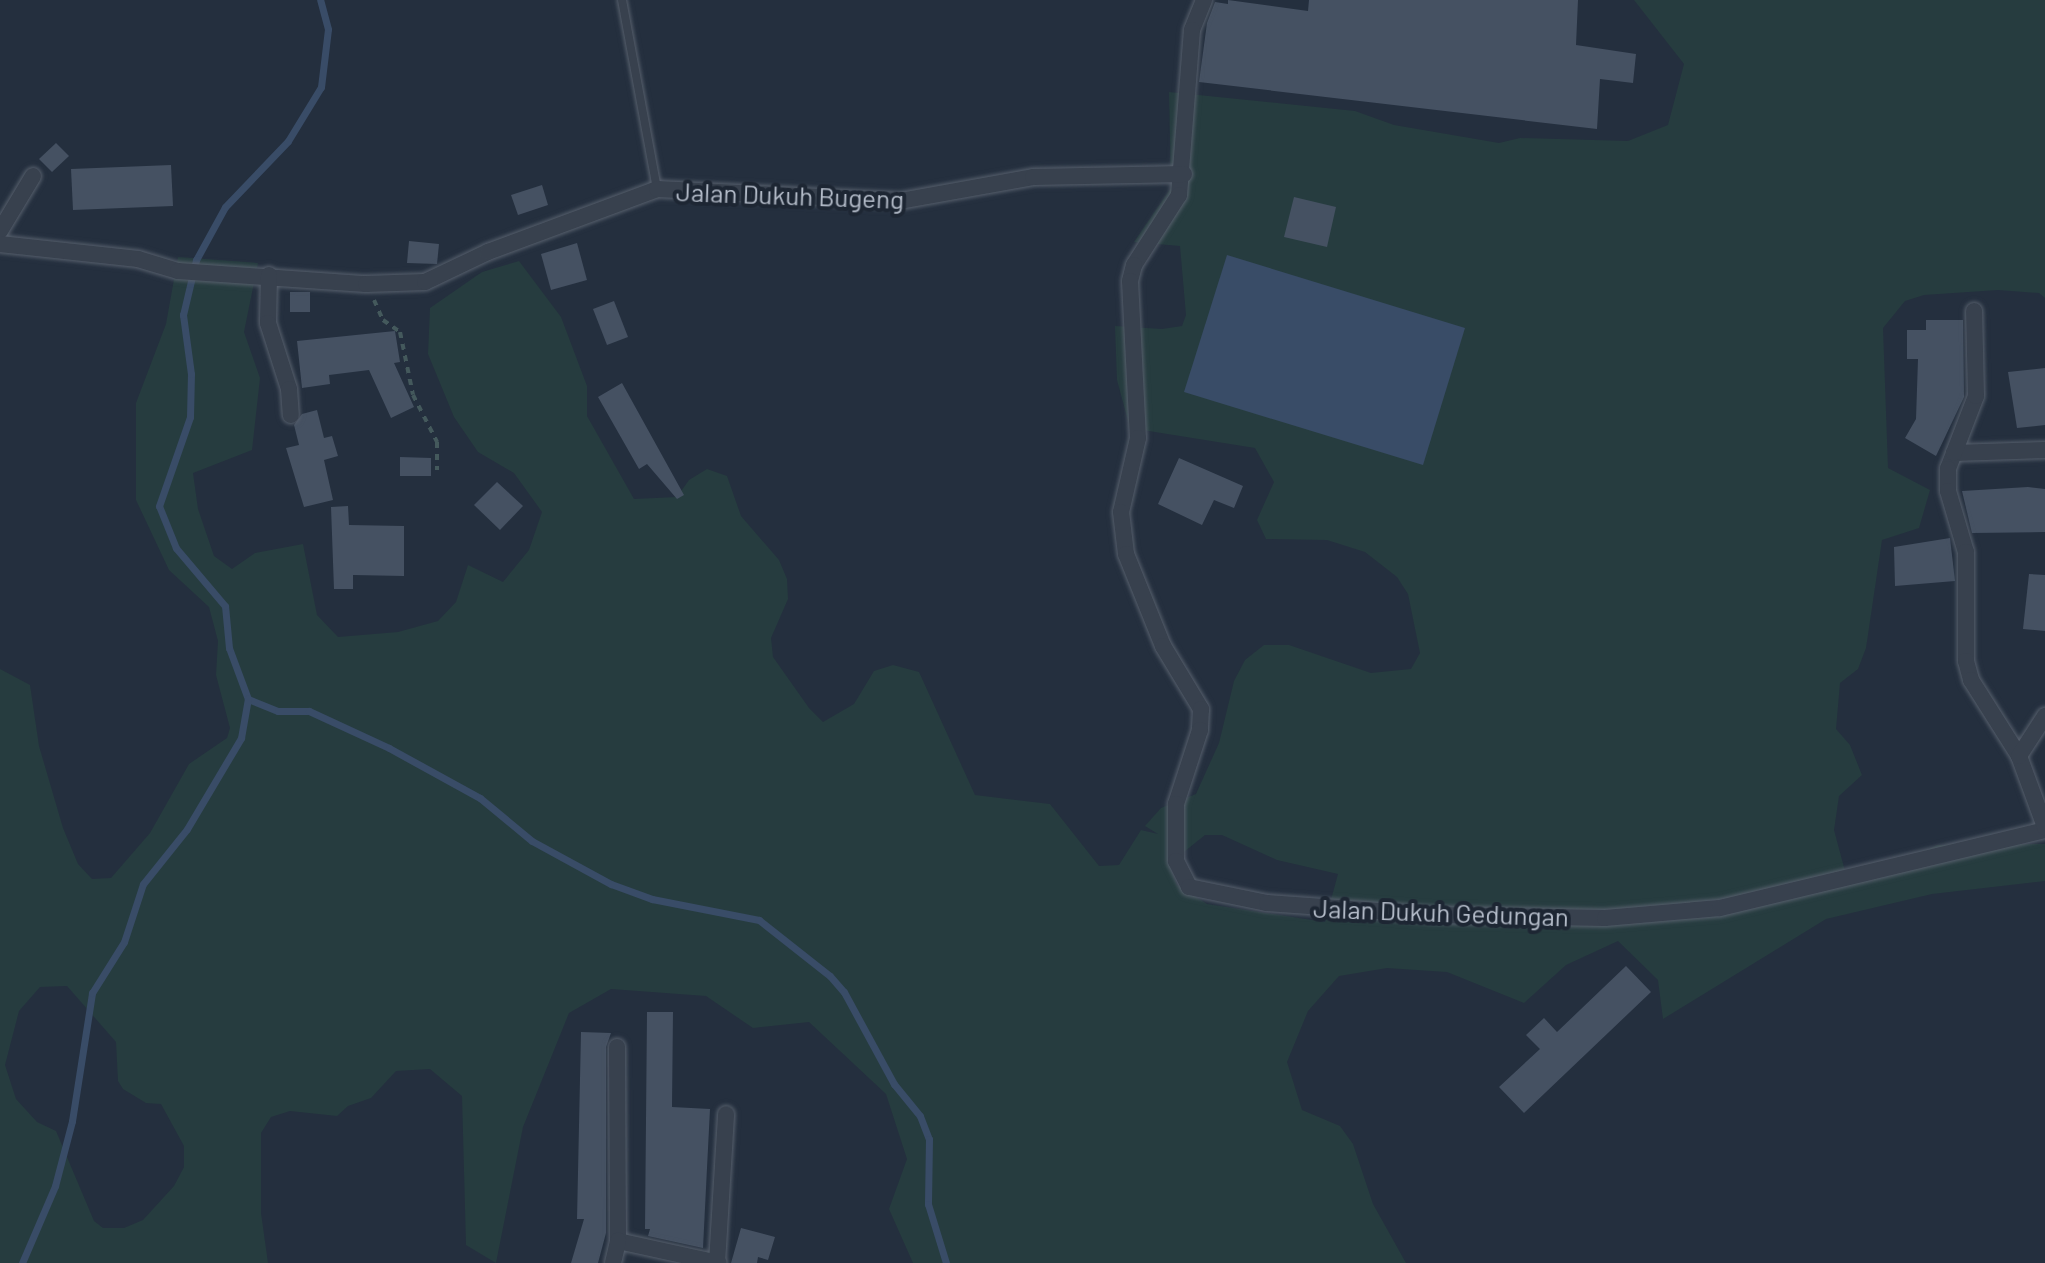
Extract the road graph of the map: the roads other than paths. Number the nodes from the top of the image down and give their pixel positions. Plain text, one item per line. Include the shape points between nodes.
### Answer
1 (622, 0) edge
2 (1204, 0) edge
3 (1184, 174) junction
4 (33, 176) dead end
5 (657, 189) junction
6 (0, 231) edge
7 (0, 244) edge
8 (269, 275) junction
9 (1974, 311) dead end
10 (291, 415) dead end
11 (2045, 450) edge
12 (1954, 453) junction
13 (2045, 716) edge
14 (2019, 756) junction
15 (2045, 829) edge
16 (617, 1047) dead end
17 (726, 1114) dead end
18 (618, 1241) junction
19 (613, 1263) edge
20 (718, 1263) edge

1 - 5 lane
2 - 3 street, Jalan Dukuh Gedungan via 1192,30
3 - 5 street, Jalan Dukuh Bugeng via 1033,177 900,201
3 - 15 street, Jalan Dukuh Gedungan via 1179,195 1134,265 1130,281 1138,438 1122,496 1126,554 1163,646 1199,698 1203,718 1176,804 1175,837 1181,875 1189,887 1205,894 1435,915 1605,918 1720,908
4 - 6 street
5 - 8 street, Jalan Dukuh Bugeng via 488,252 425,282 366,284
7 - 8 street, Jalan Dukuh Bugeng via 138,259 178,271
8 - 10 street via 268,323 289,389
9 - 12 street, Jalan Dukuh Gedungan via 1976,396
11 - 12 street
12 - 14 street, Jalan Dukuh Gedungan via 1948,491 1966,552 1966,661 1971,680
13 - 14 street
14 - 15 street, Jalan Dukuh Gedungan
16 - 18 street
17 - 20 street
18 - 19 street
18 - 20 street

